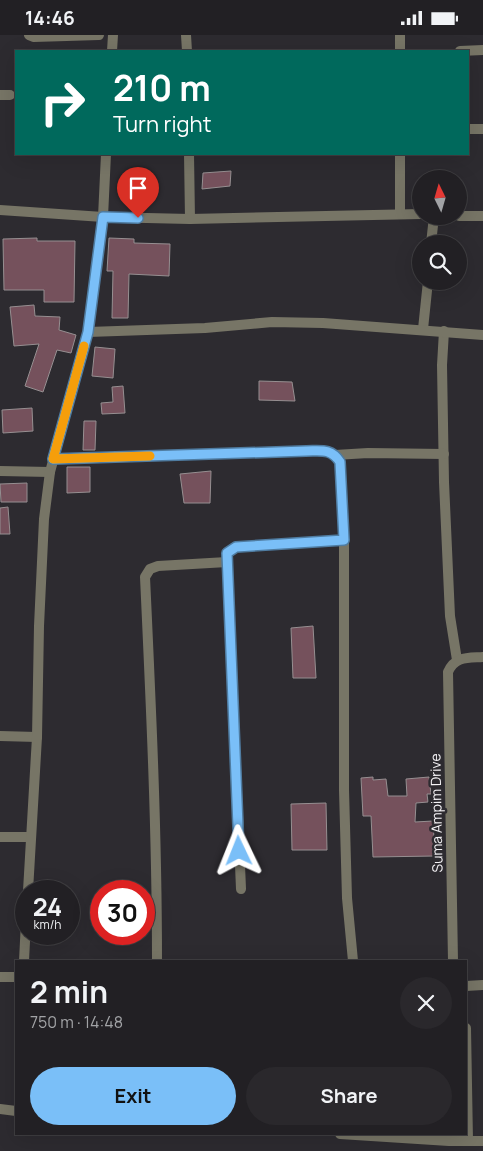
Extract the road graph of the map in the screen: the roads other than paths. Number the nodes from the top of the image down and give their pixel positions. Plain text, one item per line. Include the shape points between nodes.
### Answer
1 (29, 35) edge
2 (99, 35) edge
3 (113, 35) edge
4 (186, 35) edge
5 (400, 35) edge
6 (112, 50) edge
7 (186, 50) edge
8 (400, 50) edge
9 (483, 50) edge
10 (469, 51) edge
11 (469, 129) edge
12 (483, 129) edge
13 (106, 155) edge
14 (189, 155) edge
15 (400, 155) edge
16 (0, 210) edge
17 (400, 213) junction
18 (412, 214) edge
19 (468, 216) edge
20 (103, 217) junction
21 (483, 217) edge
22 (190, 219) junction
23 (427, 290) edge
24 (423, 329) junction
25 (444, 331) junction
26 (88, 332) junction
27 (483, 335) edge
28 (444, 454) junction
29 (335, 455) junction
30 (53, 459) junction
31 (0, 471) edge
32 (50, 472) junction
33 (344, 540) junction
34 (227, 562) junction
35 (483, 657) edge
36 (454, 663) junction
37 (0, 736) edge
38 (37, 737) junction
39 (0, 837) edge
40 (31, 837) junction
41 (29, 880) edge
42 (241, 889) dead end
43 (25, 945) edge
44 (24, 960) edge
45 (157, 960) edge
46 (353, 960) edge
47 (453, 960) edge
48 (0, 977) edge
49 (15, 977) edge
50 (483, 985) edge
51 (467, 986) edge
52 (467, 1084) edge
53 (0, 1109) edge
54 (15, 1111) edge
55 (358, 1135) edge
56 (468, 1141) junction
57 (483, 1141) edge

1 - 2 street
3 - 6 street
4 - 7 street
5 - 8 street
9 - 10 street
11 - 12 street
13 - 20 street
14 - 22 street
15 - 17 street
16 - 20 street
17 - 18 street
17 - 22 street
19 - 21 street
20 - 22 street
20 - 26 street
23 - 24 street
24 - 25 street
24 - 26 street via 272,322
25 - 27 street
25 - 28 street, Suma Ampim Drive
26 - 30 street
28 - 29 street
28 - 36 street, Suma Ampim Drive
29 - 30 street via 306,451
29 - 33 street via 341,470
30 - 32 street
31 - 32 street
32 - 38 street via 44,519
33 - 34 street via 236,547 227,553
33 - 46 street via 344,790 347,898
34 - 42 street
34 - 45 street via 158,566 150,569 145,577
35 - 36 street
36 - 47 street, Suma Ampim Drive via 448,672
37 - 38 street
38 - 40 street
39 - 40 street
40 - 41 street
43 - 44 street
48 - 49 street
50 - 51 street
52 - 56 street
53 - 54 street
55 - 56 street
56 - 57 street

